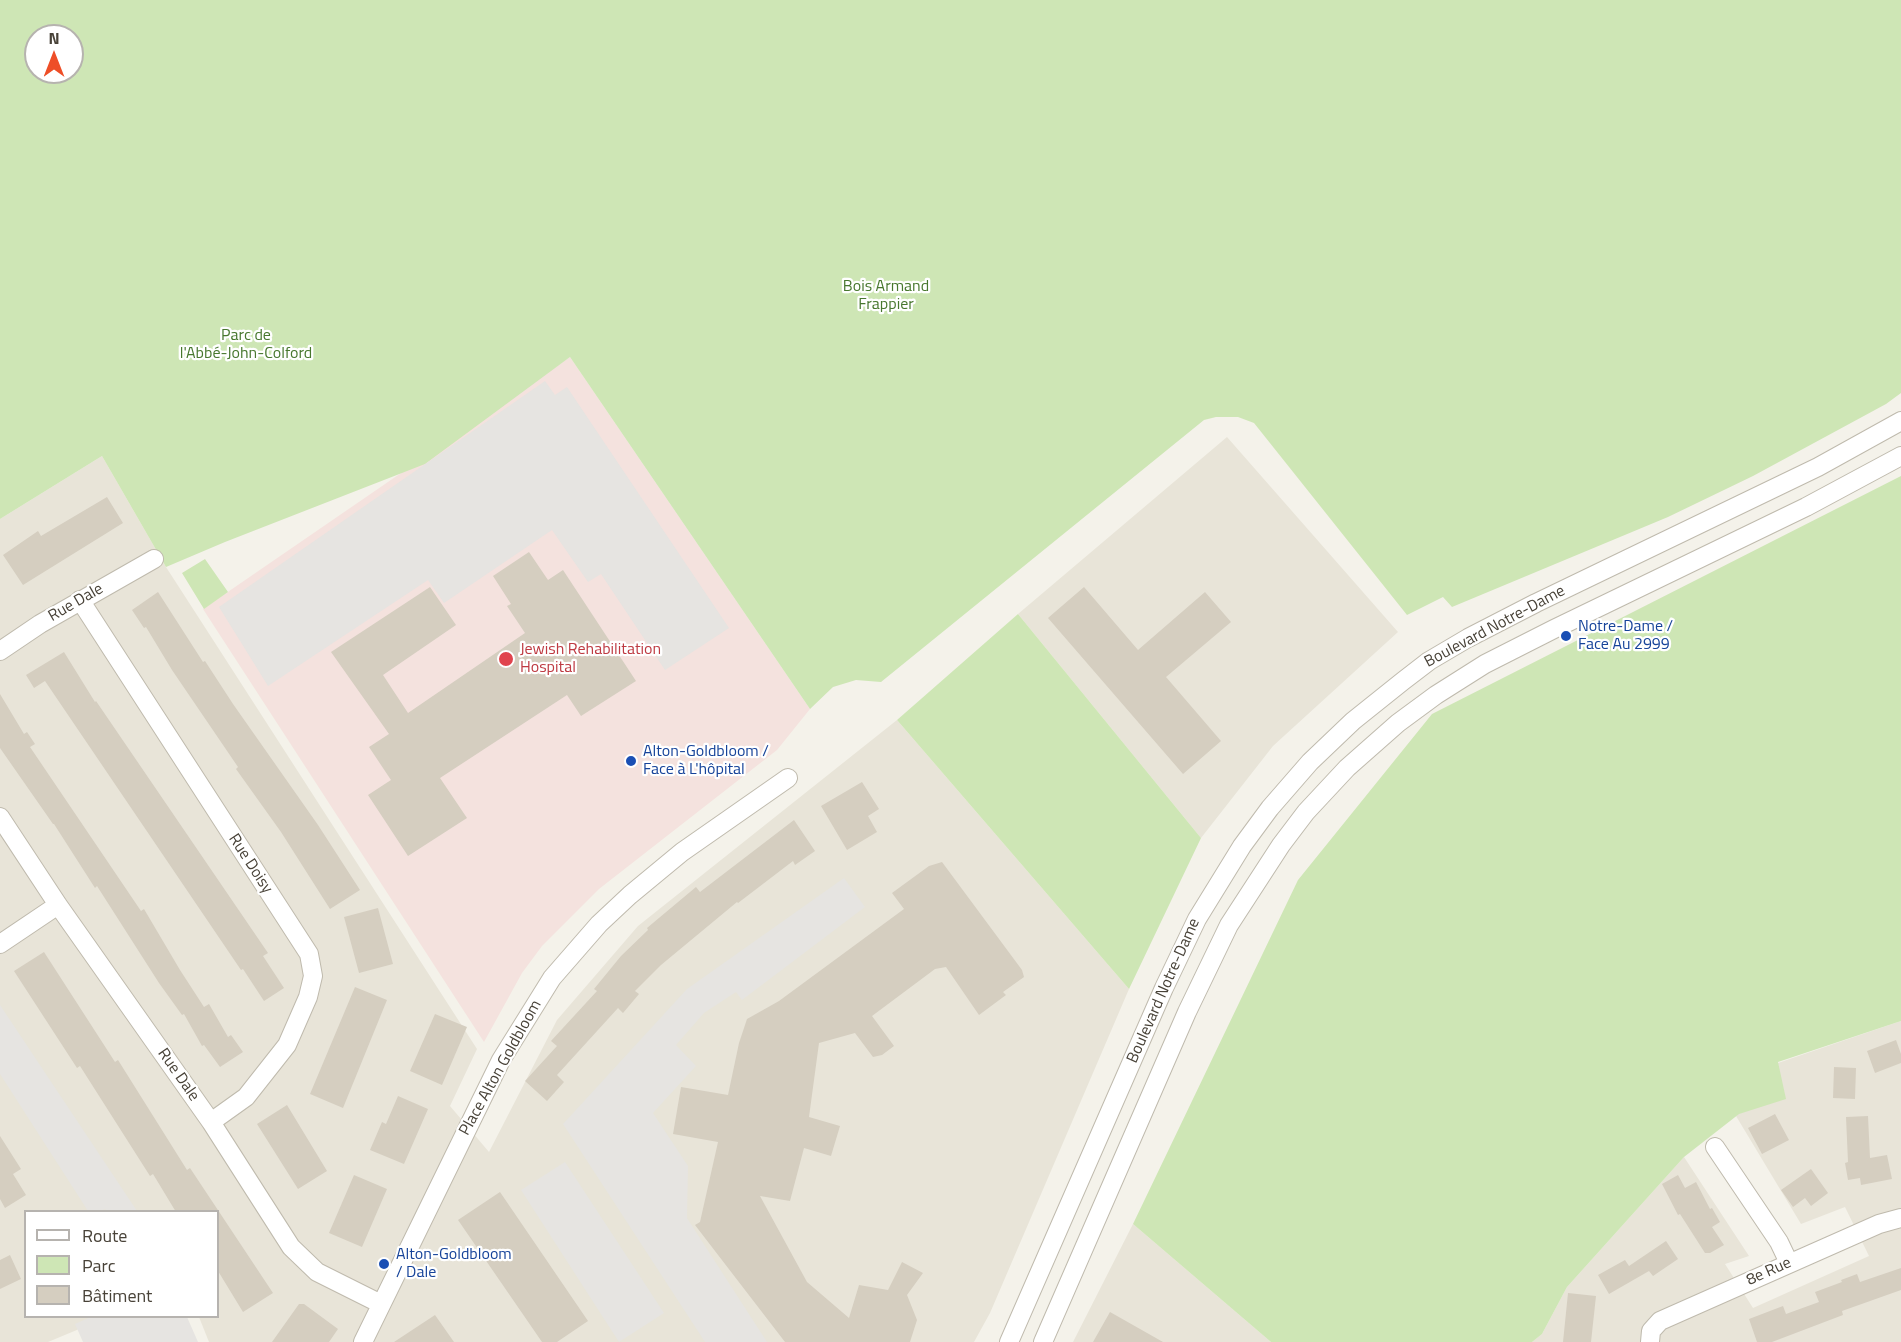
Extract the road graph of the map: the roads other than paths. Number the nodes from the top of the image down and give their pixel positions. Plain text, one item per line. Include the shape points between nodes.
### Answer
1 (1901, 421) edge
2 (1901, 456) edge
3 (154, 559) dead end
4 (80, 600) junction
5 (0, 651) edge
6 (788, 778) dead end
7 (0, 817) edge
8 (58, 905) junction
9 (0, 944) edge
10 (211, 1122) junction
11 (1715, 1147) dead end
12 (1901, 1218) edge
13 (1789, 1263) junction
14 (381, 1304) junction
15 (363, 1342) edge
16 (1009, 1342) edge
17 (1043, 1342) edge
18 (1650, 1342) edge

1 - 16 street, Boulevard Notre-Dame via 1818,467 1468,638 1403,681 1310,762 1242,846 1197,919
2 - 17 street, Boulevard Notre-Dame via 1806,507 1485,664 1398,723 1341,775 1266,864 1221,940
3 - 4 street, Rue Dale
4 - 5 street, Rue Dale
4 - 10 street, Rue Doisy via 309,954 314,976 287,1045 246,1097
6 - 14 street, Place Alton Goldbloom via 648,880 599,924 552,978 501,1060
7 - 8 street, Rue Dale
8 - 9 street
8 - 10 street, Rue Dale
10 - 14 street, Rue Dale via 298,1256 330,1279
11 - 13 street
12 - 13 street, 8e Rue
13 - 18 street, 8e Rue via 1660,1321 1651,1331
14 - 15 street, Place Alton Goldbloom

